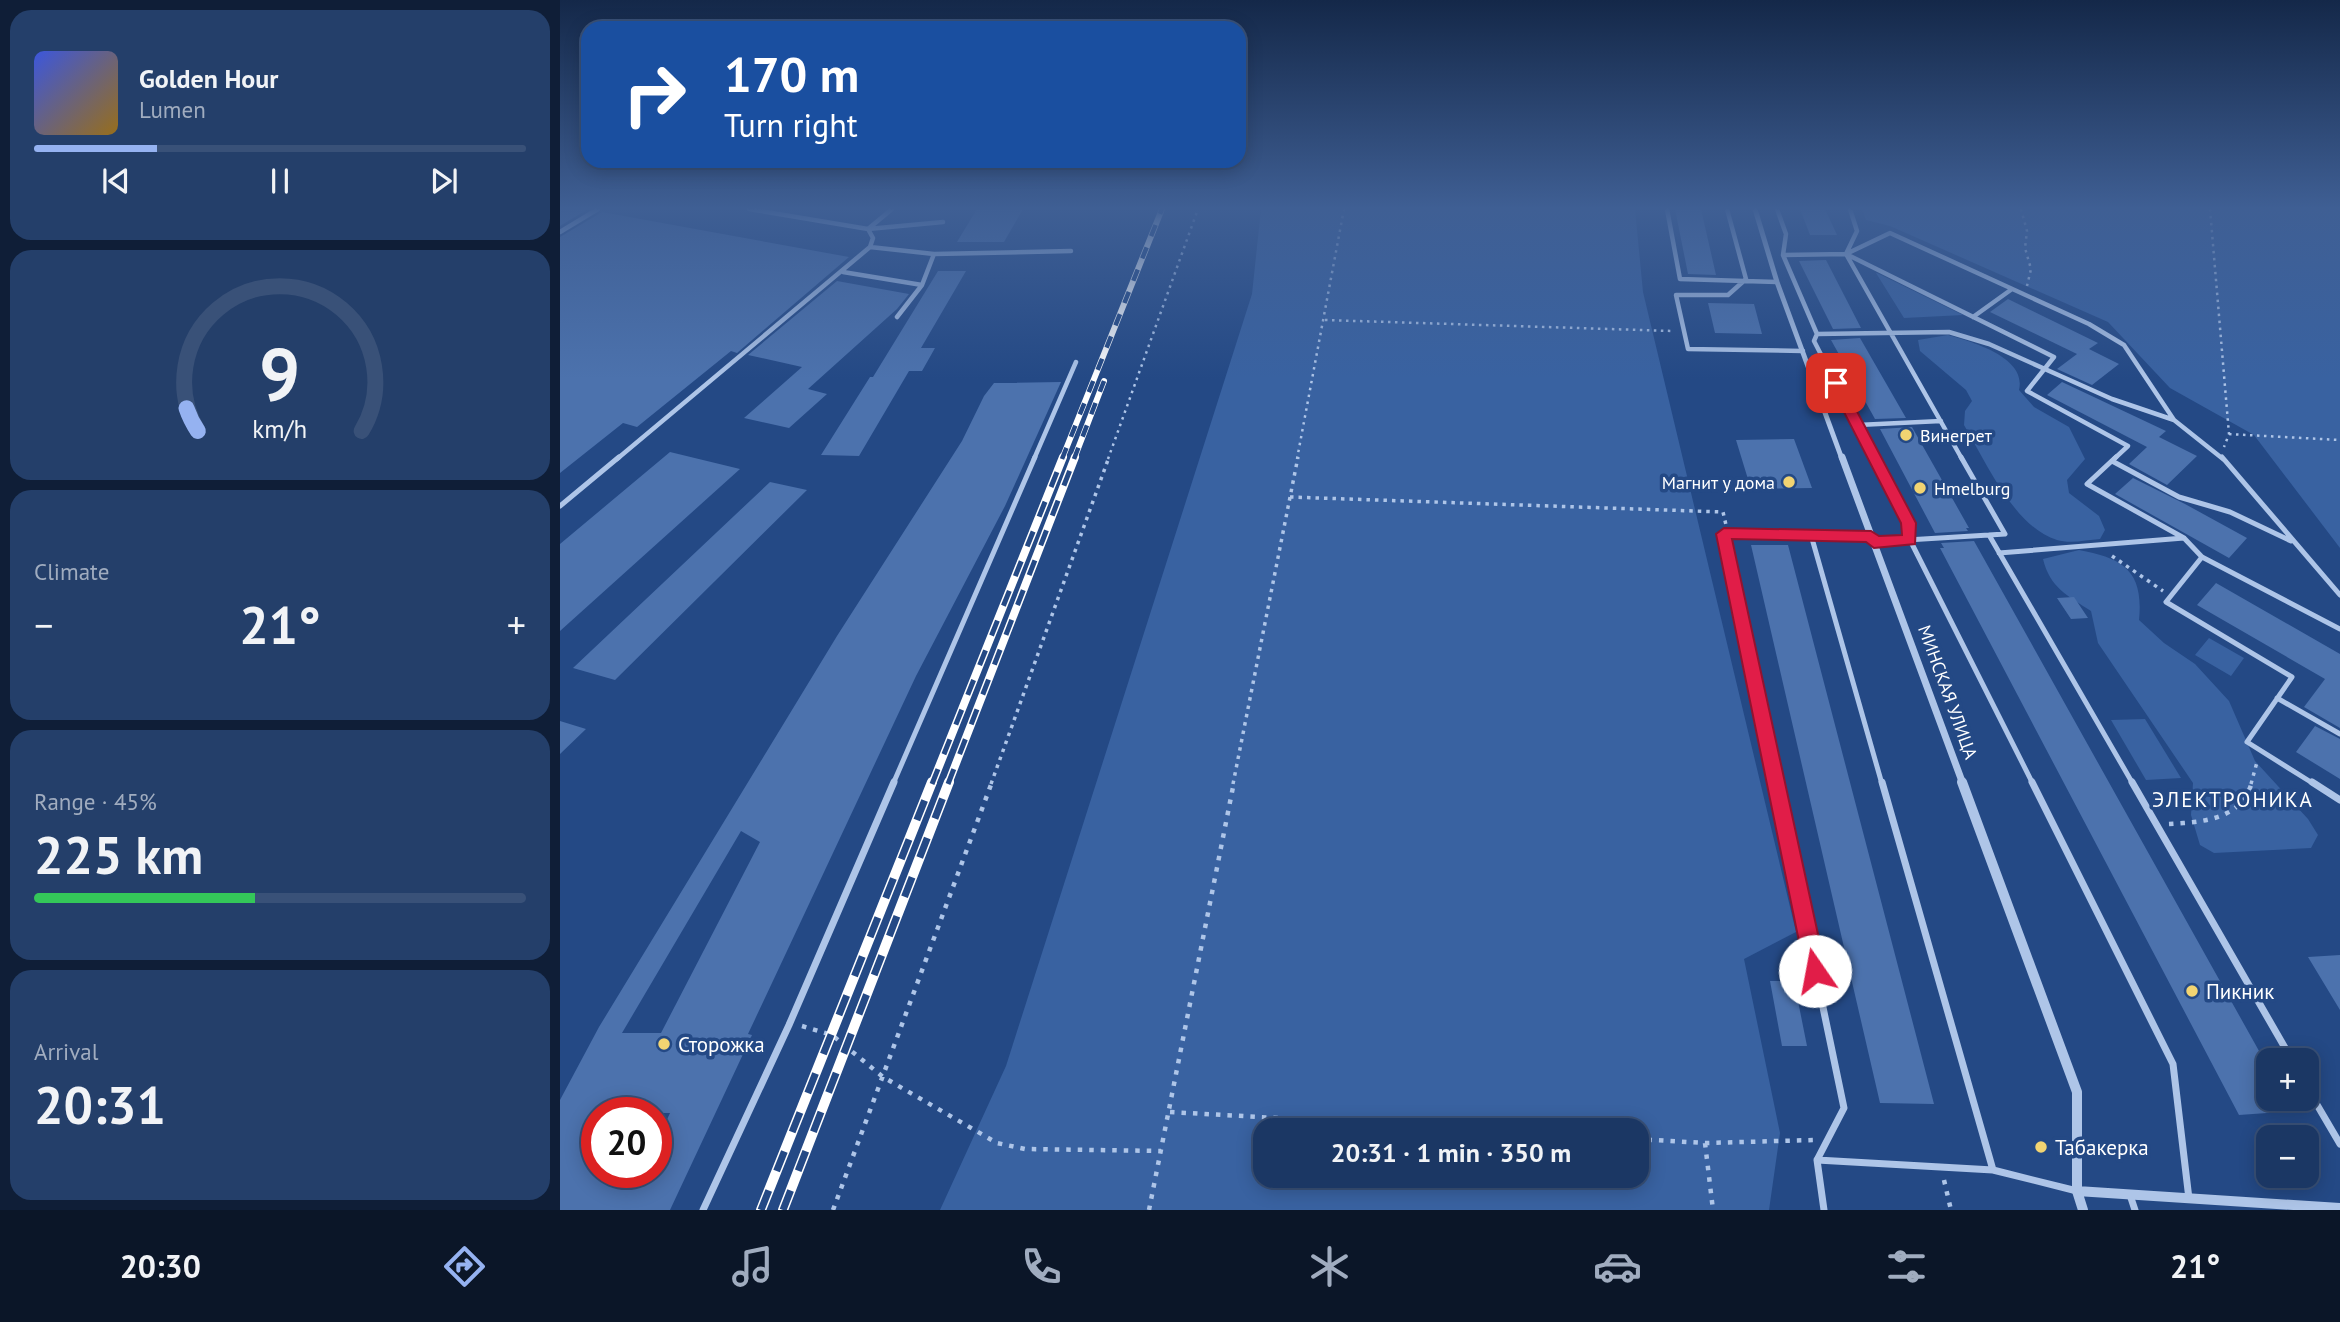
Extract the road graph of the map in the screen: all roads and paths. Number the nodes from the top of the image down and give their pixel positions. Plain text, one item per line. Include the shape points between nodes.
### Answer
1 (850, 265) edge
2 (930, 265) edge
3 (1178, 265) edge
4 (1334, 265) edge
5 (1677, 265) edge
6 (1742, 265) edge
7 (1772, 265) edge
8 (1788, 265) edge
9 (1853, 265) edge
10 (1869, 265) edge
11 (1960, 265) edge
12 (2030, 265) edge
13 (2215, 265) edge
14 (843, 272) junction
15 (1745, 279) junction
16 (1777, 282) junction
17 (922, 285) junction
18 (2012, 289) junction
19 (897, 317) dead end
20 (1973, 317) junction
21 (1325, 320) junction
22 (1685, 331) junction
23 (1892, 332) junction
24 (1817, 334) junction
25 (1803, 351) junction
26 (1076, 362) dead end
27 (2046, 366) junction
28 (2174, 420) junction
29 (1941, 421) junction
30 (1858, 425) junction
31 (2229, 434) junction
32 (2340, 440) edge
33 (2220, 455) junction
34 (2112, 461) junction
35 (1290, 497) junction
36 (560, 506) edge
37 (1728, 534) junction
38 (1811, 535) junction
39 (1989, 535) junction
40 (2183, 538) junction
41 (1873, 539) junction
42 (1910, 540) junction
43 (2294, 542) junction
44 (2096, 545) junction
45 (1999, 553) junction
46 (2202, 556) junction
47 (2171, 596) junction
48 (2340, 596) edge
49 (2340, 629) edge
50 (2277, 698) junction
51 (2340, 734) edge
52 (2247, 742) junction
53 (2340, 800) edge
54 (2157, 826) junction
55 (789, 1025) junction
56 (2285, 1048) edge
57 (883, 1077) junction
58 (2319, 1108) edge
59 (1170, 1112) junction
60 (1277, 1118) edge
61 (1827, 1139) junction
62 (1649, 1140) edge
63 (1705, 1143) junction
64 (2340, 1144) edge
65 (1162, 1151) junction
66 (1816, 1160) junction
67 (1941, 1167) junction
68 (1993, 1170) junction
69 (2077, 1191) junction
70 (2130, 1195) junction
71 (2189, 1199) junction
72 (2340, 1208) edge
73 (703, 1210) edge
74 (833, 1210) edge
75 (1149, 1210) edge
76 (1713, 1210) edge
77 (1824, 1210) edge
78 (1951, 1210) edge
79 (2083, 1210) edge
80 (2135, 1210) edge

1 - 14 lane
2 - 17 lane
3 - 57 path
4 - 21 path
5 - 15 lane via 1680,279
6 - 15 lane
7 - 16 street, МИНСКАЯ УЛИЦА
8 - 24 lane
9 - 23 lane
10 - 20 lane
11 - 18 lane
12 - 18 path via 2026,288
13 - 31 path
14 - 17 lane
14 - 36 lane
15 - 16 lane
15 - 22 lane via 1728,295 1676,295
16 - 25 street, МИНСКАЯ УЛИЦА
17 - 19 lane
18 - 20 lane
18 - 28 lane via 2124,345
20 - 27 lane via 2054,357
21 - 22 path
21 - 35 path
22 - 25 lane via 1688,349
23 - 24 lane
23 - 27 lane via 1971,336
23 - 29 lane
24 - 30 lane via 1814,341
25 - 41 street, МИНСКАЯ УЛИЦА
26 - 55 lane
27 - 28 lane via 2103,395
27 - 34 lane via 2027,391 2128,446
28 - 33 lane
29 - 30 lane
29 - 39 lane via 2005,534
30 - 42 lane via 1909,523
31 - 32 path
31 - 33 path
33 - 43 lane
34 - 40 lane via 2088,484
34 - 43 lane via 2179,497 2230,512
35 - 37 path via 1723,512
35 - 59 path
37 - 38 lane
37 - 61 lane via 1724,534 1844,1108
38 - 41 lane
38 - 68 lane
39 - 42 lane
39 - 45 lane
40 - 44 lane
40 - 46 lane
41 - 42 lane
41 - 69 street, МИНСКАЯ УЛИЦА via 2077,1092
42 - 71 lane via 2173,1064
43 - 48 lane
44 - 45 lane
44 - 47 path
45 - 54 lane
46 - 47 lane
46 - 49 lane
47 - 50 lane via 2166,602 2292,677
50 - 51 lane
50 - 52 lane
52 - 53 lane
52 - 54 path via 2257,763 2245,800 2214,817
54 - 56 lane
55 - 57 path via 832,1035
55 - 73 lane
57 - 65 path via 997,1143 1025,1149
57 - 74 path
58 - 64 lane
59 - 60 path
59 - 65 path
61 - 63 path
61 - 66 lane
62 - 63 path
63 - 76 path
65 - 75 path
66 - 67 lane
66 - 77 lane
67 - 68 lane
67 - 78 path
68 - 69 lane
69 - 70 street
69 - 79 street, МИНСКАЯ УЛИЦА
70 - 71 street
70 - 80 lane
71 - 72 street

